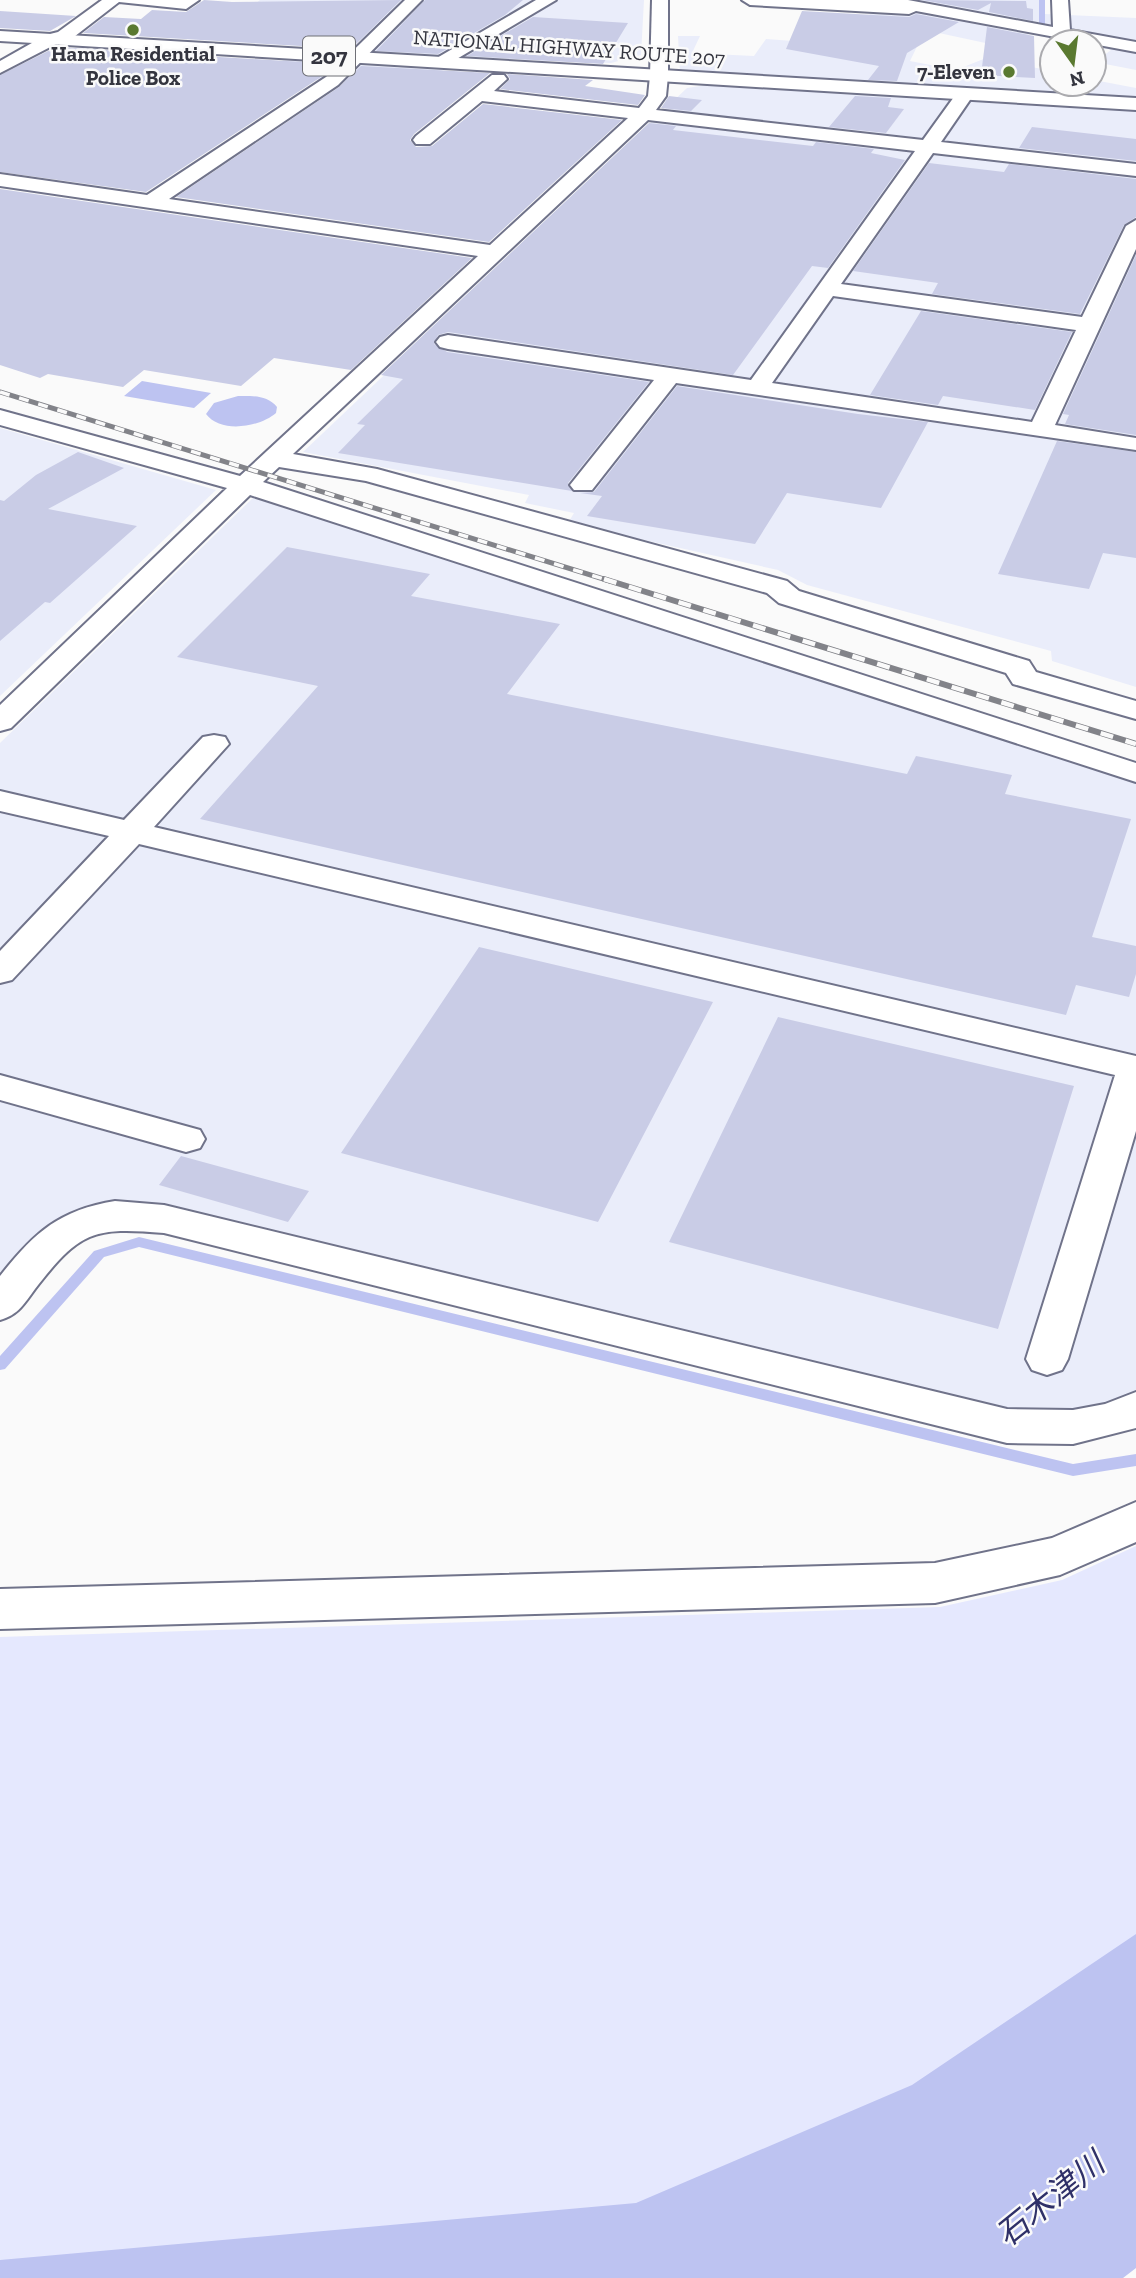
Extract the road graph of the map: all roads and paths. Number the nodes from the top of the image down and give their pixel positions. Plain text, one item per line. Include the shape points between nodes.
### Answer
1 (112, 0) edge
2 (126, 0) edge
3 (191, 0) edge
4 (414, 0) edge
5 (548, 0) edge
6 (660, 0) edge
7 (750, 0) edge
8 (881, 0) edge
9 (1060, 0) edge
10 (932, 9) junction
11 (1062, 28) edge
12 (1038, 29) edge
13 (0, 36) edge
14 (52, 39) junction
15 (1108, 42) edge
16 (1136, 47) edge
17 (359, 58) junction
18 (439, 62) junction
19 (509, 67) junction
20 (0, 68) edge
21 (659, 76) junction
22 (965, 94) junction
23 (480, 95) junction
24 (1136, 104) edge
25 (645, 112) junction
26 (423, 140) dead end
27 (929, 145) junction
28 (1136, 170) edge
29 (0, 180) edge
30 (151, 202) junction
31 (1136, 226) edge
32 (495, 252) junction
33 (828, 289) junction
34 (1090, 325) junction
35 (448, 342) dead end
36 (670, 375) junction
37 (757, 388) junction
38 (0, 417) edge
39 (1041, 430) junction
40 (1130, 444) dead end
41 (274, 458) junction
42 (246, 485) junction
43 (583, 485) dead end
44 (1136, 710) edge
45 (0, 722) edge
46 (214, 744) dead end
47 (1136, 773) edge
48 (0, 801) edge
49 (132, 832) junction
50 (0, 972) edge
51 (1136, 1068) edge
52 (0, 1087) edge
53 (186, 1139) dead end
54 (0, 1305) edge
55 (1047, 1359) dead end
56 (1136, 1409) edge
57 (1136, 1521) edge
58 (0, 1609) edge

1 - 14 main road via 64,36
2 - 3 main road via 186,4
4 - 17 main road
5 - 18 main road
6 - 21 main road
7 - 10 main road
8 - 10 main road
9 - 11 main road
10 - 12 main road
13 - 14 main road, NATIONAL HIGHWAY ROUTE 207 / 207
14 - 17 main road, NATIONAL HIGHWAY ROUTE 207 / 207
14 - 20 main road
15 - 16 main road
17 - 18 main road, NATIONAL HIGHWAY ROUTE 207 / 207
17 - 30 main road via 267,127 254,131
18 - 19 main road, NATIONAL HIGHWAY ROUTE 207 / 207
19 - 21 main road, NATIONAL HIGHWAY ROUTE 207 / 207
19 - 23 main road
21 - 22 main road, NATIONAL HIGHWAY ROUTE 207 / 207
21 - 25 main road via 657,96
22 - 24 main road, NATIONAL HIGHWAY ROUTE 207 / 207
22 - 27 main road
23 - 25 main road
23 - 26 main road
25 - 27 main road
25 - 32 main road
27 - 28 main road
27 - 33 main road
29 - 30 main road
30 - 32 main road
31 - 34 main road
32 - 41 main road
33 - 34 main road
33 - 37 main road
34 - 39 main road
35 - 36 main road
36 - 37 main road
36 - 43 main road
37 - 39 main road
38 - 42 main road
39 - 40 main road
41 - 42 main road
41 - 44 main road via 368,474 777,587 789,597 1019,667 1024,678
42 - 45 main road
42 - 47 main road
46 - 49 main road
48 - 49 main road
49 - 50 main road
49 - 51 main road
51 - 55 main road
52 - 53 main road
54 - 56 main road via 55,1238 89,1219 116,1214 164,1219 1006,1426 1047,1430 1089,1424
57 - 58 main road via 1060,1556 935,1583

